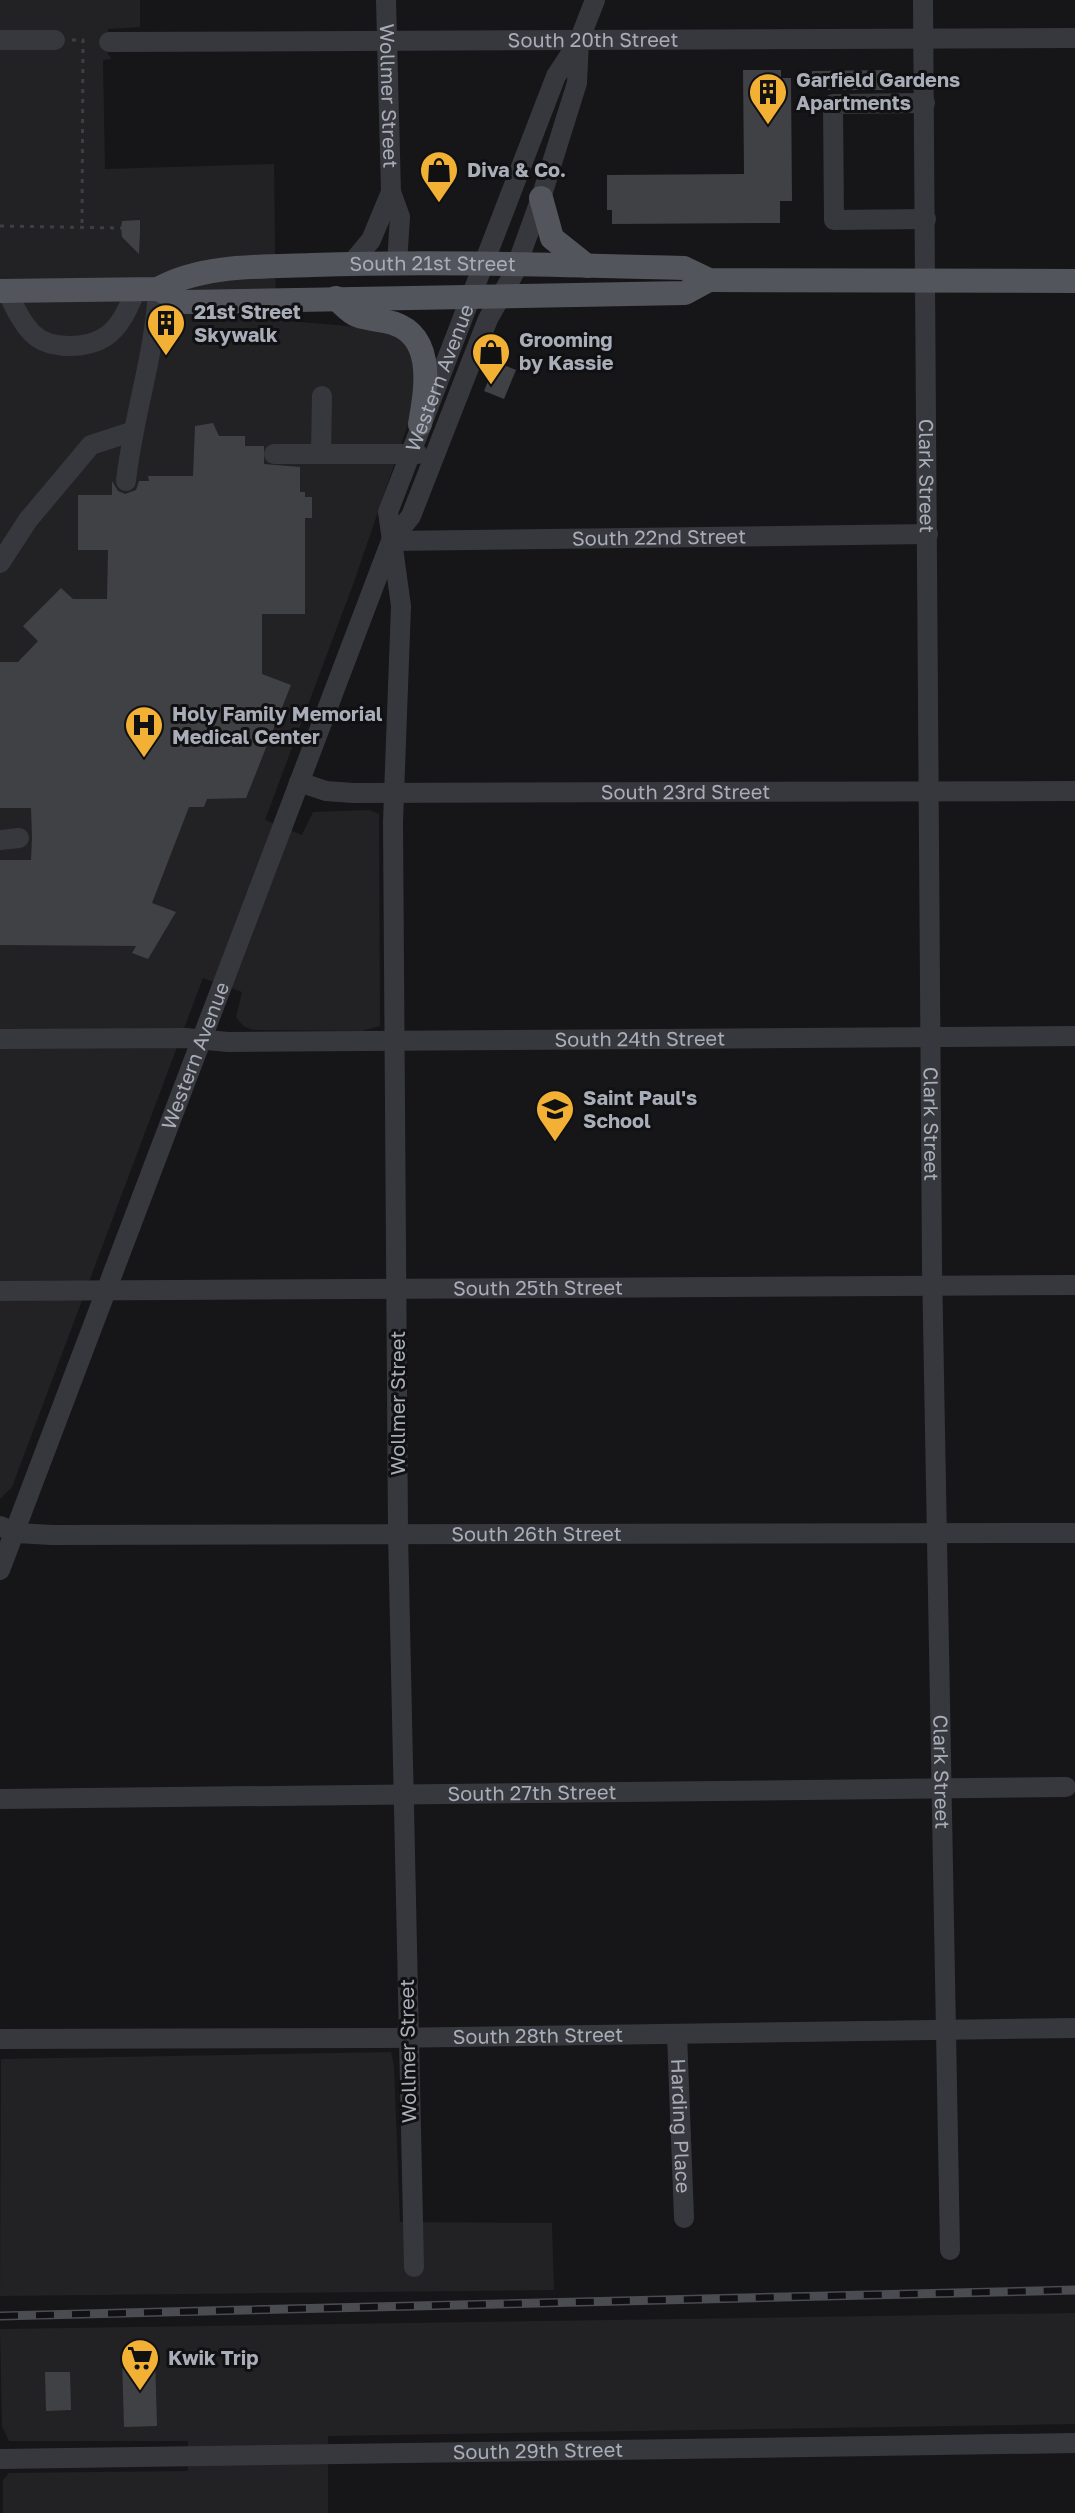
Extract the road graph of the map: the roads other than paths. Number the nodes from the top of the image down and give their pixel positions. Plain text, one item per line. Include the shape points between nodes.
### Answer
1 (386, 0) edge
2 (595, 0) edge
3 (923, 0) edge
4 (1075, 38) edge
5 (0, 40) edge
6 (55, 40) road end
7 (924, 40) junction
8 (579, 41) junction
9 (109, 42) dead end
10 (386, 43) junction
11 (925, 103) junction
12 (391, 192) junction
13 (541, 198) junction
14 (926, 219) junction
15 (397, 263) junction
16 (351, 264) junction
17 (482, 265) junction
18 (517, 266) junction
19 (587, 266) junction
20 (709, 280) junction
21 (927, 280) junction
22 (1075, 281) edge
23 (147, 289) junction
24 (3, 291) edge
25 (470, 296) junction
26 (501, 296) junction
27 (336, 298) junction
28 (361, 298) junction
29 (322, 396) dead end
30 (420, 424) junction
31 (131, 432) junction
32 (274, 454) dead end
33 (321, 454) junction
34 (408, 454) junction
35 (435, 455) junction
36 (126, 481) dead end
37 (928, 534) junction
38 (391, 541) junction
39 (0, 563) edge
40 (299, 782) junction
41 (1075, 791) edge
42 (395, 792) junction
43 (930, 792) junction
44 (1075, 1036) edge
45 (930, 1038) junction
46 (0, 1039) edge
47 (203, 1040) junction
48 (395, 1042) junction
49 (1075, 1285) edge
50 (932, 1286) junction
51 (110, 1289) junction
52 (397, 1289) junction
53 (0, 1291) edge
54 (8, 1529) edge
55 (398, 1533) junction
56 (1075, 1533) edge
57 (937, 1534) junction
58 (0, 1570) edge
59 (1066, 1787) dead end
60 (940, 1789) junction
61 (402, 1795) junction
62 (0, 1799) edge
63 (1075, 2028) edge
64 (945, 2030) junction
65 (677, 2034) junction
66 (408, 2038) junction
67 (0, 2039) edge
68 (684, 2218) dead end
69 (950, 2250) dead end
70 (414, 2267) dead end
71 (1075, 2443) edge
72 (0, 2459) edge

1 - 10 street, Wollmer Street
2 - 8 street, Western Avenue
3 - 7 street, Clark Street
4 - 7 street, South 20th Street
5 - 6 street
7 - 8 street, South 20th Street
7 - 11 street, Clark Street
8 - 10 street, South 20th Street
8 - 13 street, Western Avenue via 577,83
8 - 17 street, Western Avenue via 556,76
9 - 10 street, South 20th Street
10 - 12 street, Wollmer Street
11 - 14 street, Clark Street
11 - 14 street via 833,104 834,220
12 - 15 street, Wollmer Street via 400,217
12 - 16 street, Wollmer Street via 371,240
13 - 18 street, Western Avenue
13 - 19 main road via 552,238
14 - 21 street, Clark Street
15 - 16 main road, South 21st Street
15 - 17 main road, South 21st Street
15 - 28 main road via 387,279
16 - 23 main road, South 21st Street via 261,267 180,277
17 - 18 main road, South 21st Street
17 - 25 street, Western Avenue
18 - 19 main road, South 21st Street
18 - 26 street, Western Avenue
19 - 20 main road, South 21st Street via 684,268
20 - 21 main road, South 21st Street
20 - 26 main road, South 21st Street via 685,293
21 - 22 main road, South 21st Street
21 - 37 street, Clark Street
23 - 24 main road, South 21st Street
23 - 24 street via 106,337 71,346 34,335
23 - 27 main road, South 21st Street via 184,302
23 - 31 street via 151,352
25 - 26 main road, South 21st Street
25 - 28 main road, South 21st Street
25 - 30 street, Western Avenue
26 - 35 street, Western Avenue
27 - 28 main road, South 21st Street
27 - 30 main road via 355,318 395,324 418,341 426,368
29 - 33 street
30 - 34 street, Western Avenue
31 - 36 street
31 - 39 street via 91,445 28,520
32 - 33 street
33 - 34 street
34 - 35 street
34 - 38 street, Western Avenue via 388,512
35 - 38 street, Western Avenue via 408,521
37 - 38 street, South 22nd Street
37 - 43 street, Clark Street
38 - 40 street, Western Avenue
38 - 42 street, Wollmer Street via 401,606
40 - 42 street, South 23rd Street via 330,792
40 - 47 street, Western Avenue
41 - 43 street, South 23rd Street
42 - 43 street, South 23rd Street
42 - 48 street, Wollmer Street
43 - 45 street, Clark Street
44 - 45 street, South 24th Street
45 - 48 street, South 24th Street
45 - 50 street, Clark Street
46 - 47 street, South 24th Street
47 - 48 street, South 24th Street
47 - 51 street, Western Avenue
48 - 52 street, Wollmer Street
49 - 50 street, South 25th Street
50 - 52 street, South 25th Street
50 - 57 street, Clark Street
51 - 52 street, South 25th Street
51 - 53 street, South 25th Street
51 - 54 street, Western Avenue
52 - 55 street, Wollmer Street
54 - 55 street, South 26th Street
54 - 58 street, Western Avenue
55 - 57 street, South 26th Street
55 - 61 street, Wollmer Street
56 - 57 street, South 26th Street
57 - 60 street, Clark Street
59 - 60 street, South 27th Street
60 - 61 street, South 27th Street
60 - 64 street, Clark Street
61 - 62 street, South 27th Street
61 - 66 street, Wollmer Street
63 - 64 street, South 28th Street
64 - 65 street, South 28th Street
64 - 69 street, Clark Street
65 - 66 street, South 28th Street
65 - 68 street, Harding Place
66 - 67 street, South 28th Street
66 - 70 street, Wollmer Street
71 - 72 street, South 29th Street

